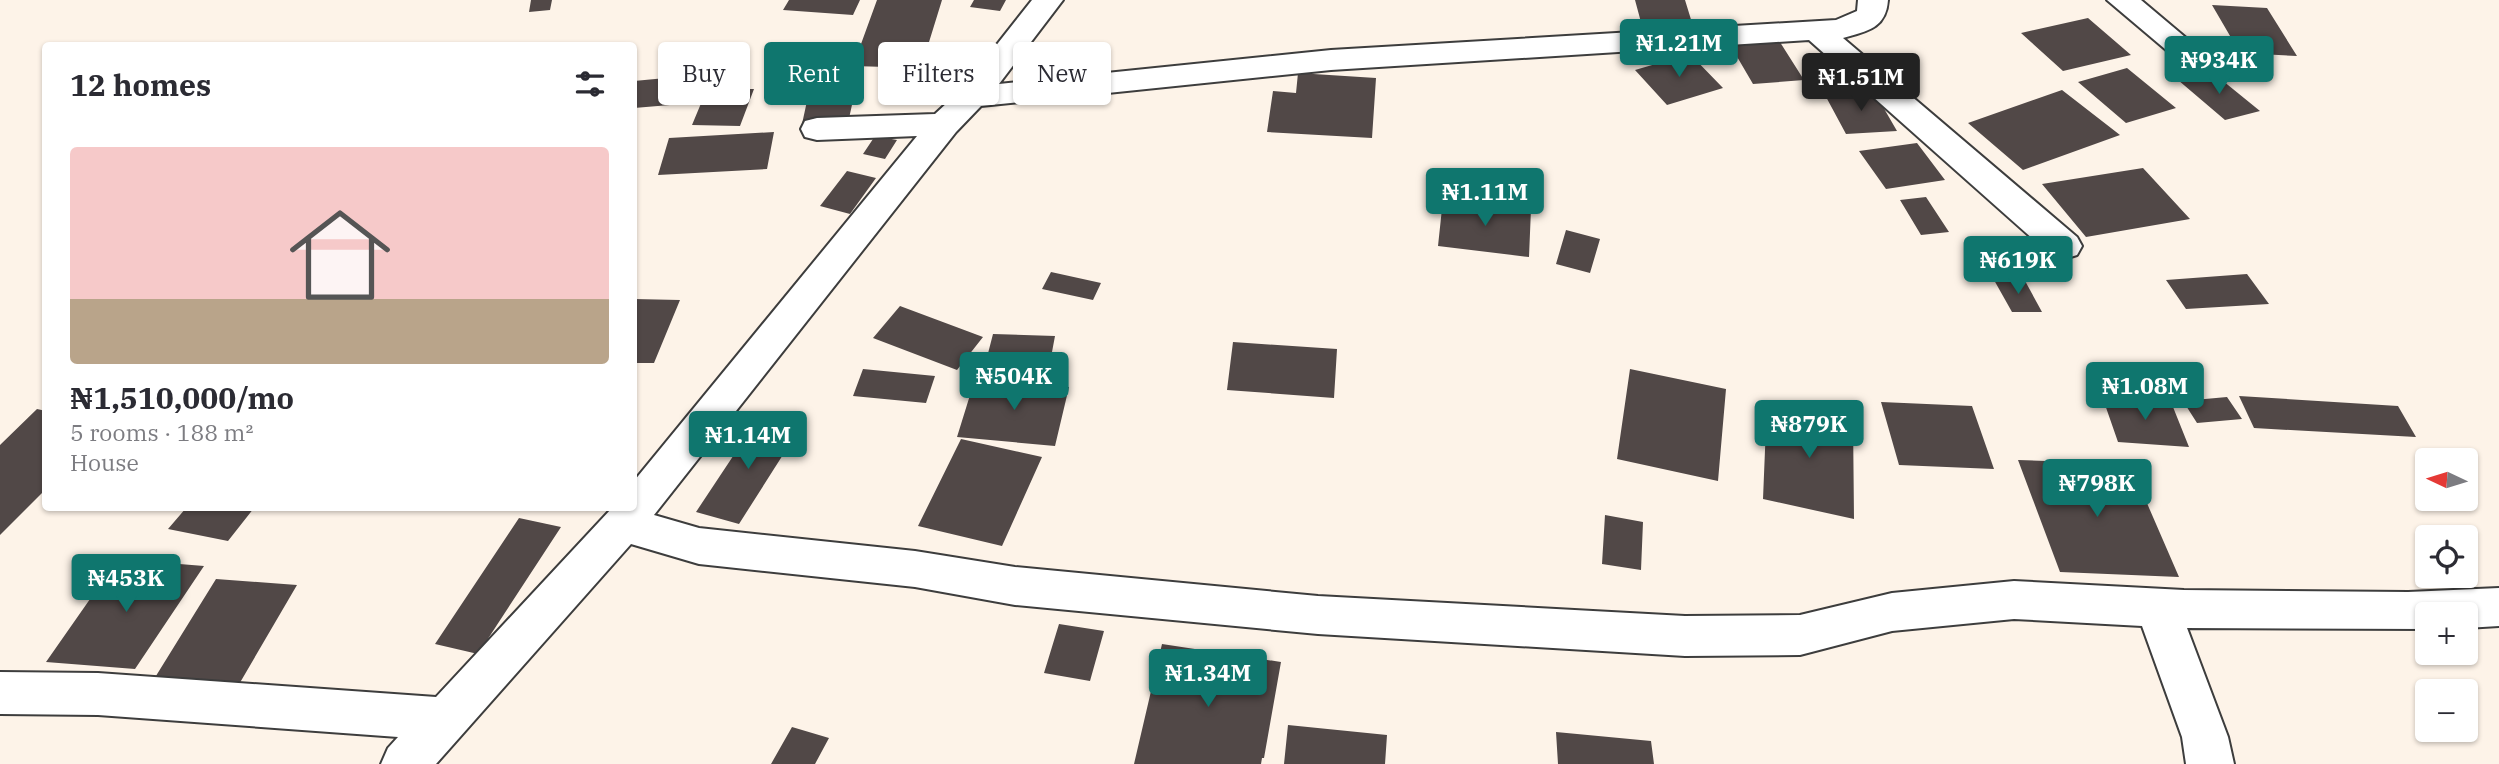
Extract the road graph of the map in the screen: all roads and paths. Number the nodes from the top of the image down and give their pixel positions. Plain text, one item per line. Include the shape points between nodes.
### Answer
1 (1048, 0) edge
2 (1873, 0) edge
3 (2122, 0) edge
4 (1816, 30) junction
5 (2189, 53) dead end
6 (999, 63) edge
7 (999, 94) edge
8 (964, 105) edge
9 (944, 124) junction
10 (817, 129) dead end
11 (2064, 246) dead end
12 (637, 507) edge
13 (633, 511) edge
14 (623, 524) junction
15 (2499, 607) edge
16 (2157, 608) junction
17 (0, 693) edge
18 (444, 719) junction
19 (405, 764) edge
20 (2210, 764) edge

1 - 6 street
2 - 4 street via 1872,16 1840,29
3 - 5 street
4 - 7 street via 1331,60
4 - 11 street
8 - 9 street
9 - 10 street
9 - 12 street
13 - 14 street
14 - 16 street via 699,546 915,569 1016,586 1318,615 1685,636 1800,635 1892,612 2014,600
14 - 18 street
15 - 16 street via 2408,611
16 - 20 street via 2205,737
17 - 18 street via 98,694
18 - 19 street

